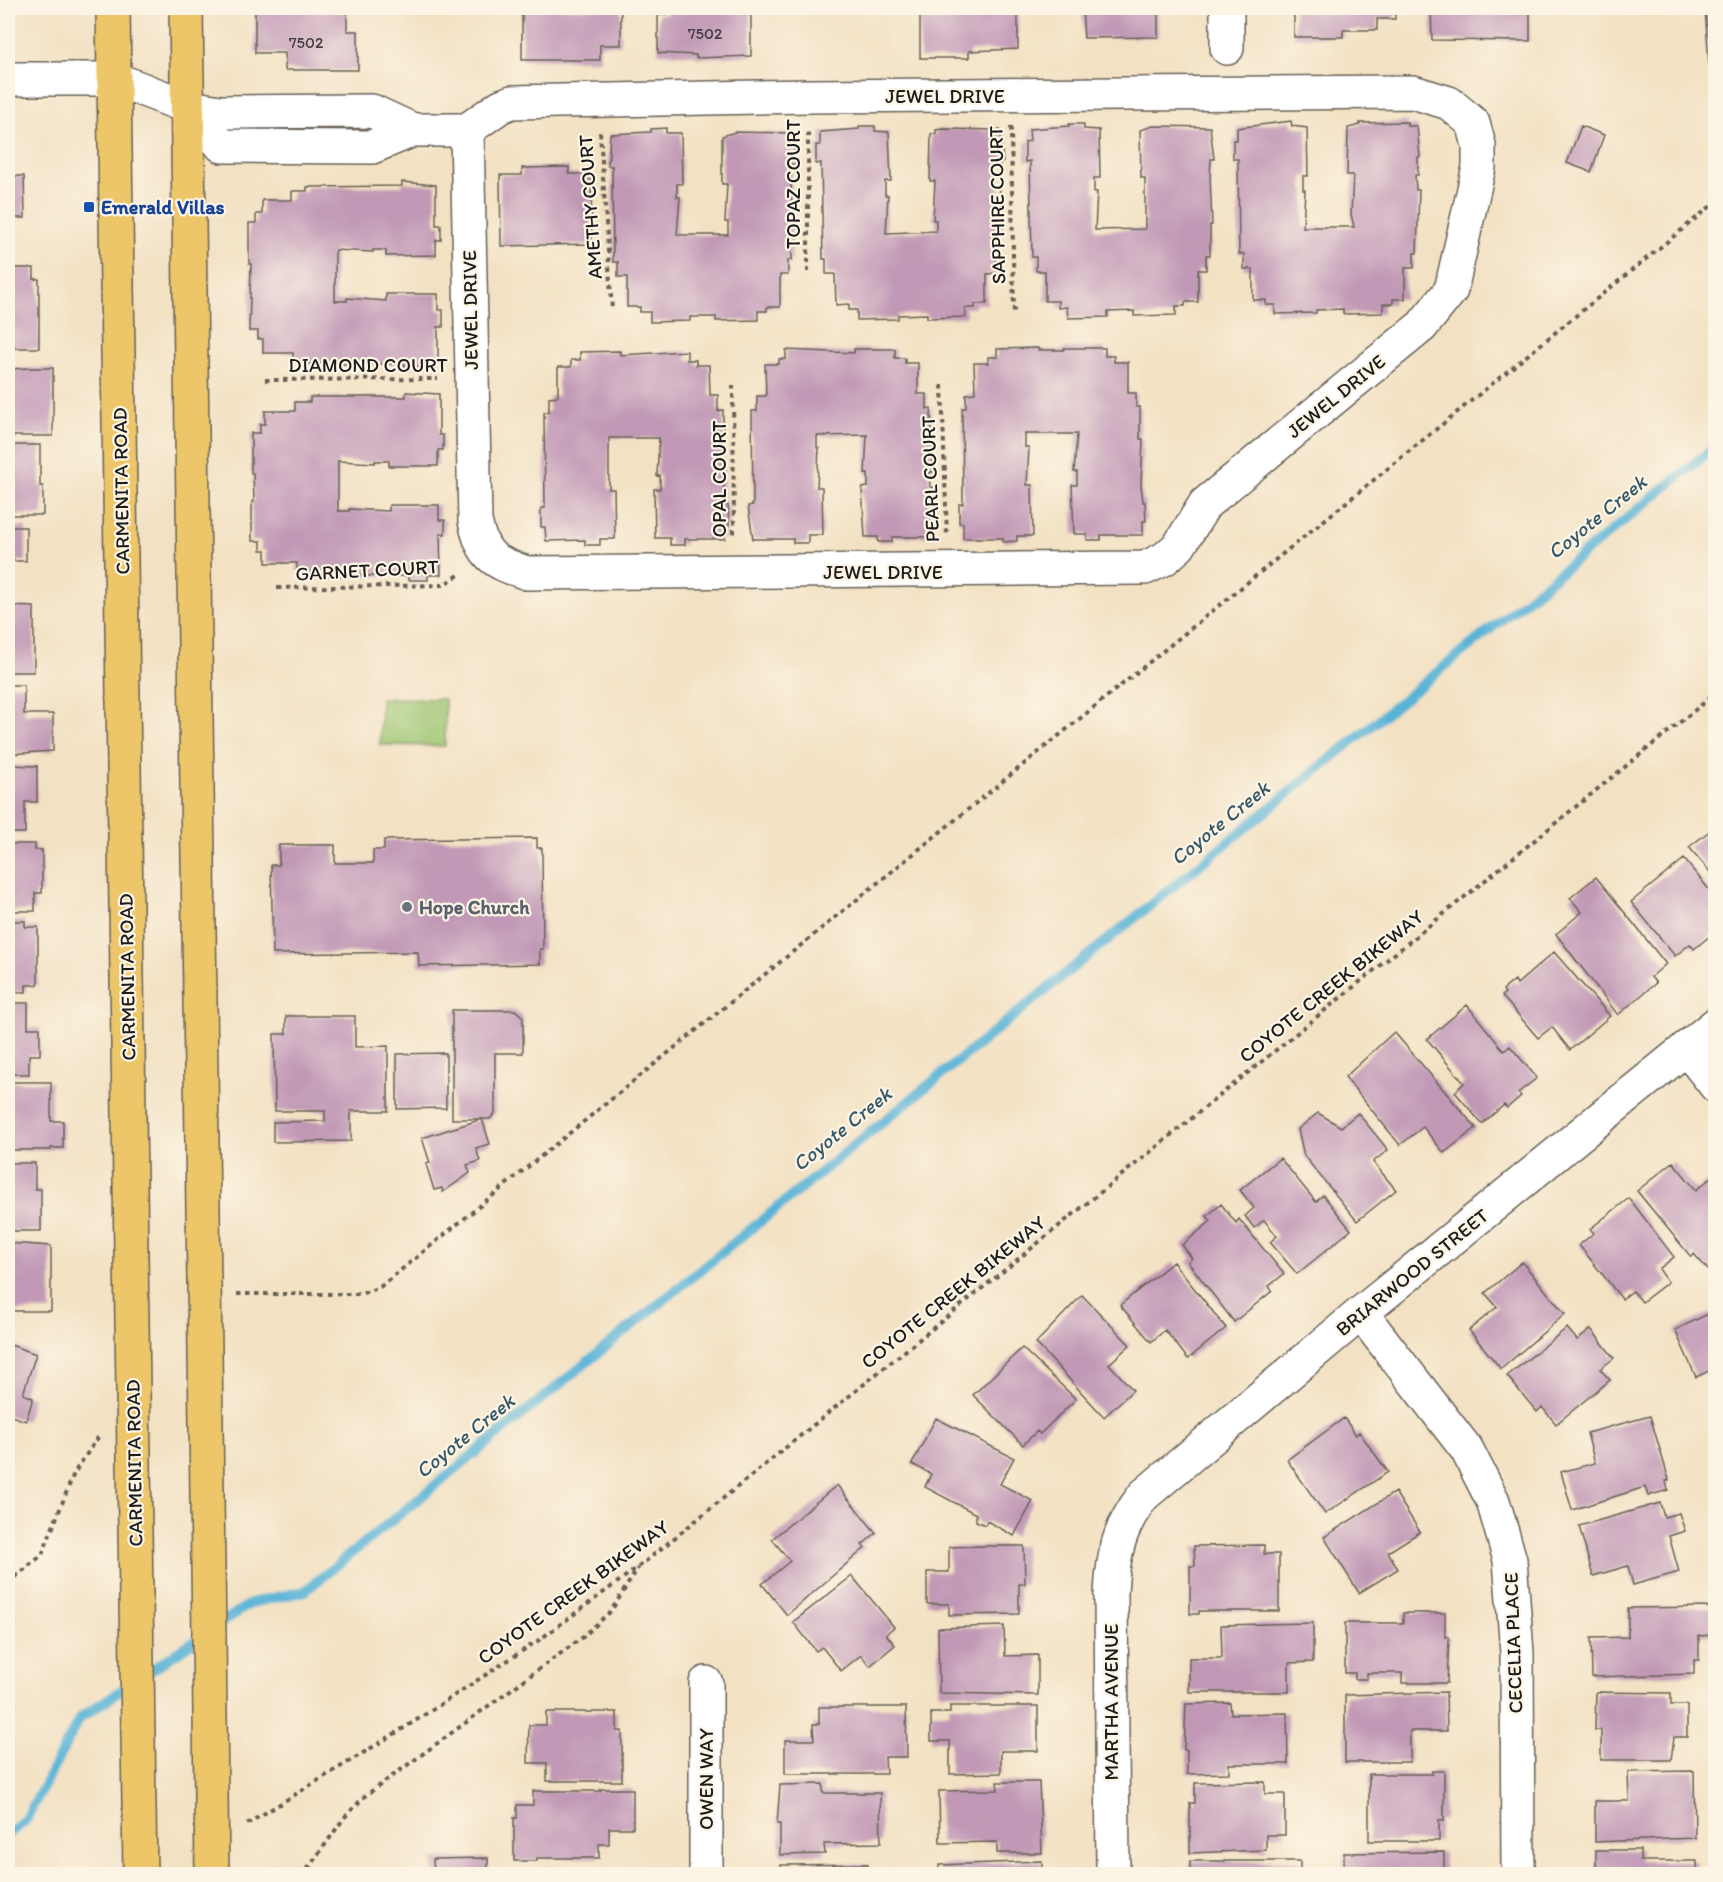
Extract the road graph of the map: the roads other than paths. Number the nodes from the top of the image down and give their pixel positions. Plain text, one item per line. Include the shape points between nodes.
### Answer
1 (113, 8) edge
2 (186, 8) edge
3 (1227, 8) edge
4 (1227, 48) dead end
5 (8, 79) edge
6 (115, 79) junction
7 (188, 107) junction
8 (467, 130) junction
9 (1716, 1024) edge
10 (1686, 1048) junction
11 (1716, 1086) edge
12 (1361, 1313) junction
13 (1120, 1531) joint
14 (706, 1683) dead end
15 (140, 1875) edge
16 (212, 1875) edge
17 (706, 1875) edge
18 (1113, 1875) edge
19 (1518, 1875) edge

1 - 6 main road, CARMENITA ROAD
2 - 7 main road
3 - 4 street
5 - 6 street
6 - 7 street
6 - 15 main road, CARMENITA ROAD
7 - 8 street via 222,146 372,147 413,130
7 - 16 main road, bridge
8 - 8 street, JEWEL DRIVE via 475,521 488,556 527,573 1145,568 1179,546 1205,504 1422,326 1437,309 1451,290 1479,167 1473,123 1449,103 1413,92 808,96 506,103
9 - 10 street, BRIARWOOD STREET
10 - 11 street
10 - 12 street, BRIARWOOD STREET
12 - 13 street, BRIARWOOD STREET via 1144,1495
12 - 19 street, CECELIA PLACE via 1467,1450 1493,1501 1510,1560 1516,1617
13 - 18 street, MARTHA AVENUE via 1113,1557 1111,1593
14 - 17 street, OWEN WAY

